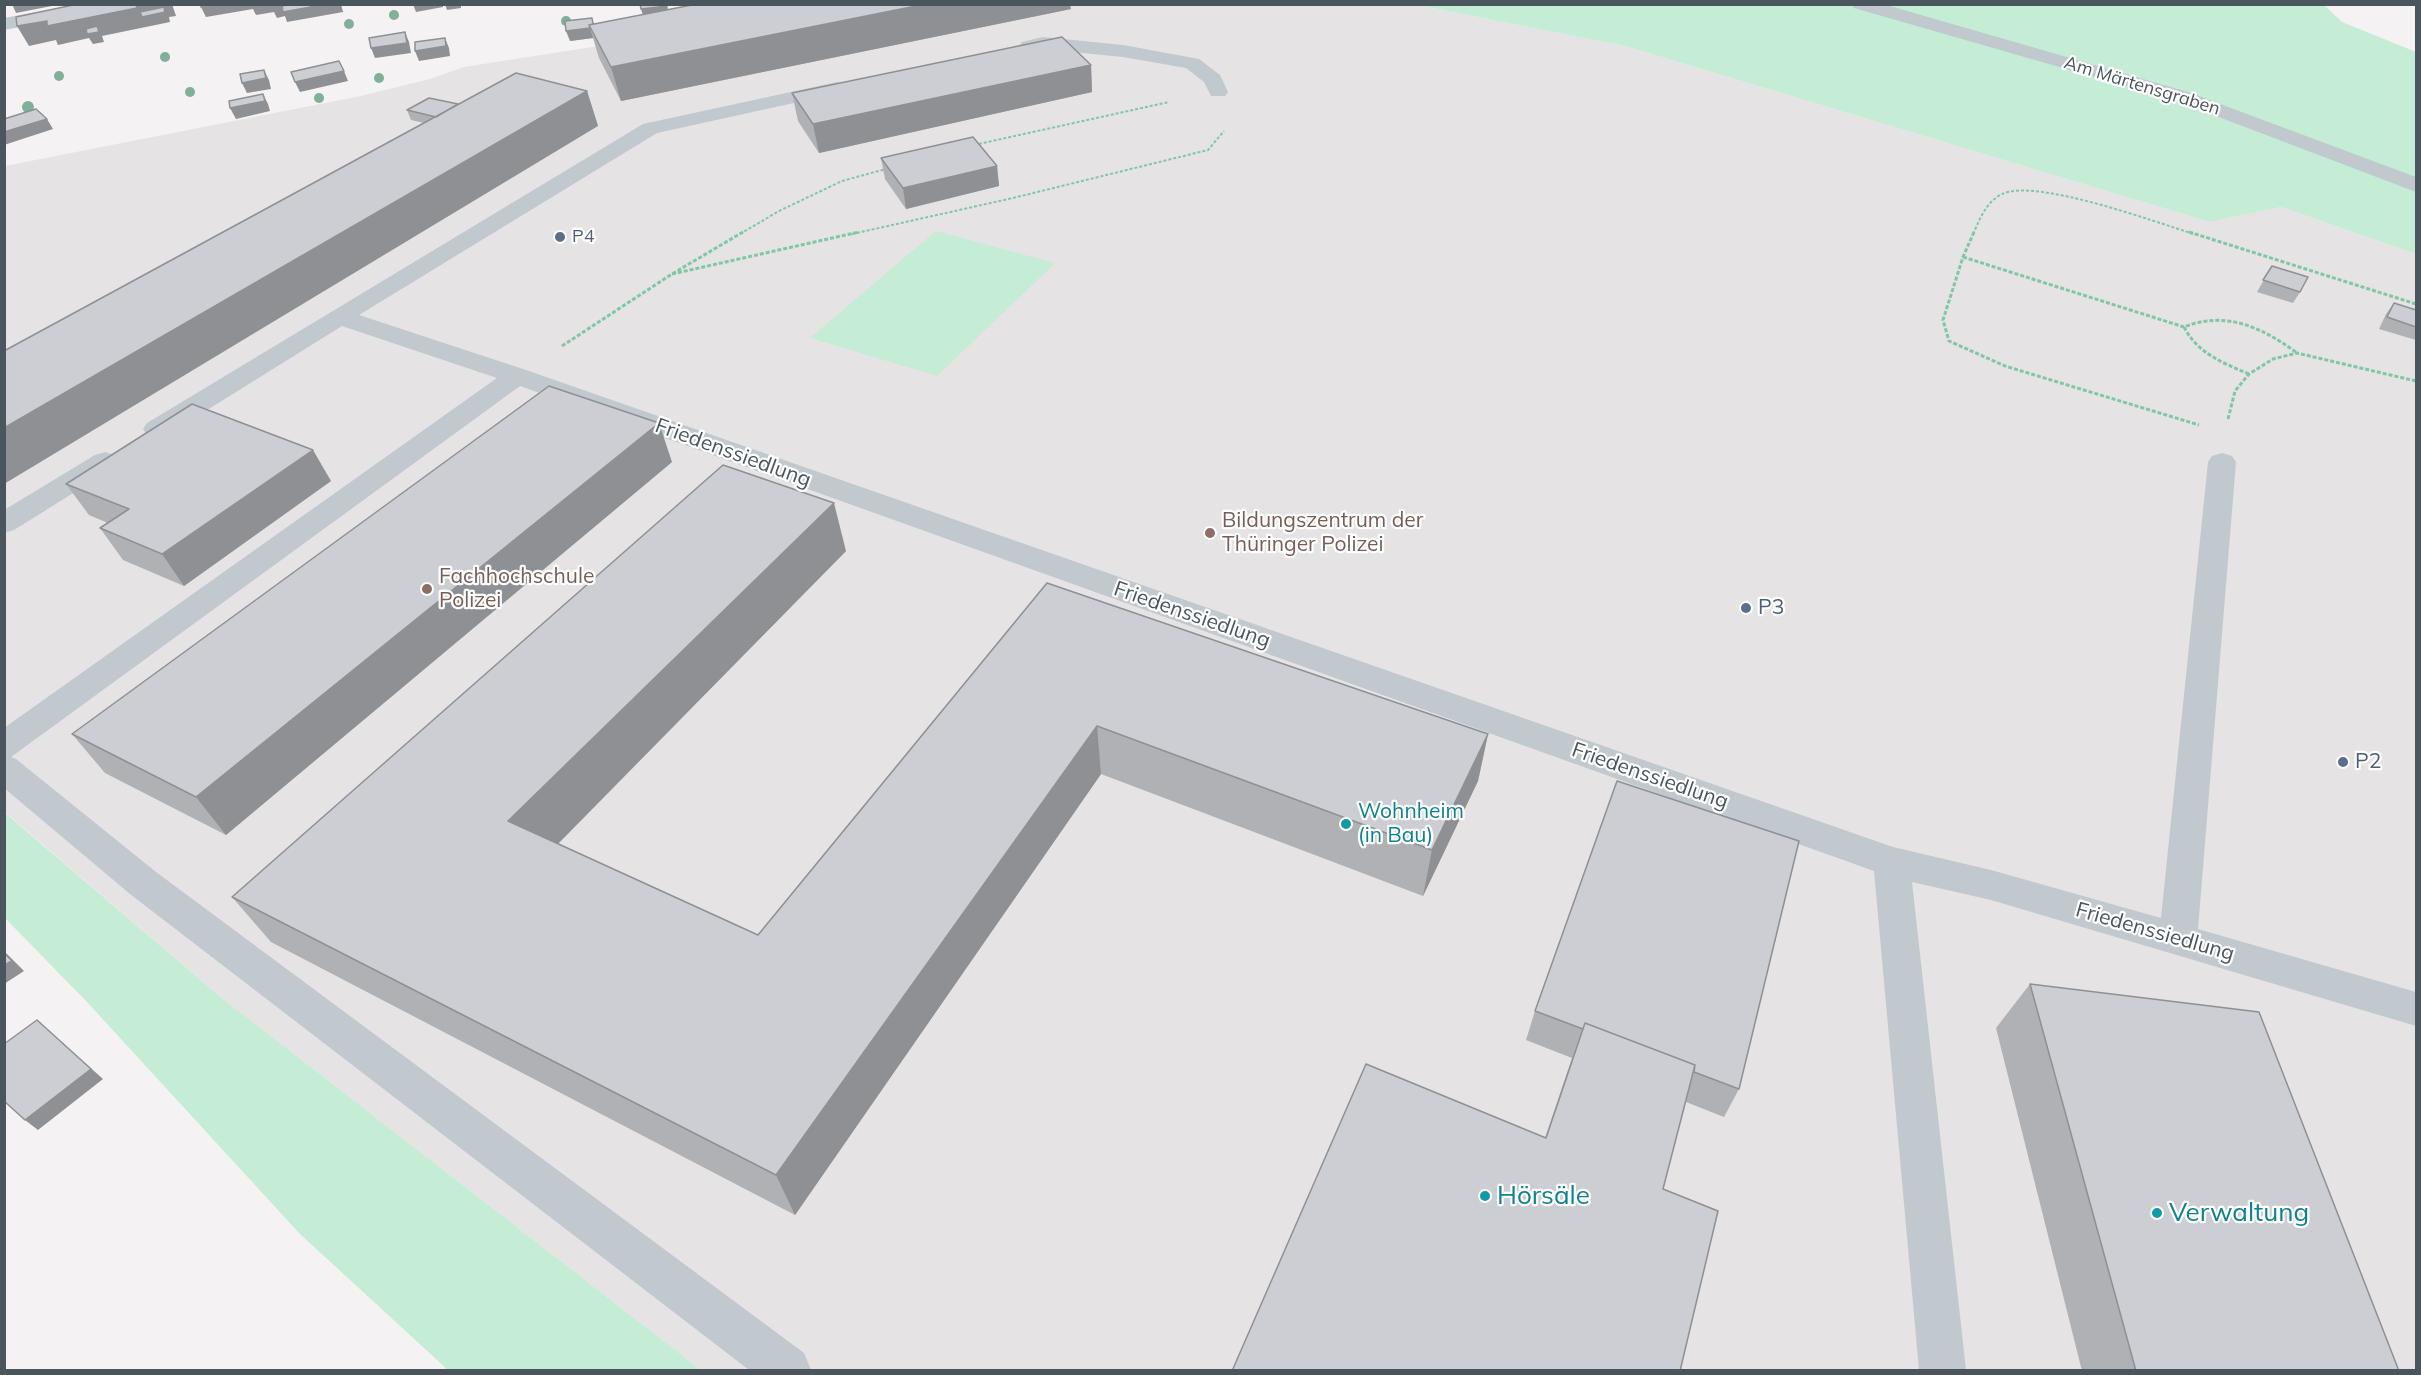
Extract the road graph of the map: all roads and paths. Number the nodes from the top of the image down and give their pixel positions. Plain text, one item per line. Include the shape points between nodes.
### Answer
1 (112, 4) edge
2 (1861, 4) edge
3 (4, 24) edge
4 (1008, 51) edge
5 (858, 83) edge
6 (1218, 92) junction
7 (964, 148) edge
8 (886, 169) edge
9 (2416, 185) edge
10 (1963, 257) junction
11 (672, 274) junction
12 (2416, 304) edge
13 (339, 317) junction
14 (2184, 327) junction
15 (2297, 353) junction
16 (2249, 374) junction
17 (517, 376) junction
18 (2416, 381) edge
19 (2224, 447) junction
20 (4, 523) edge
21 (4, 746) edge
22 (4, 768) edge
23 (1892, 862) junction
24 (2178, 938) junction
25 (2416, 1009) edge
26 (787, 1371) edge
27 (1941, 1371) edge

1 - 3 street
2 - 9 street, Am Märtensgraben via 2181,96
4 - 6 street via 1043,43 1192,63 1213,79
5 - 13 street via 650,128
6 - 7 path
6 - 11 path via 1233,105 1235,118 1208,150
8 - 11 path via 842,181 779,211
10 - 12 path via 1983,208 2002,195 2025,189 2131,214
10 - 14 path
10 - 19 path via 1943,320 1948,341
11 - 17 path
13 - 17 street, Friedenssiedlung
13 - 20 street
14 - 15 path via 2199,319 2232,321 2276,336
14 - 16 path via 2188,338 2203,351
15 - 16 path via 2273,359
15 - 18 path
16 - 19 path via 2235,391
17 - 21 street
17 - 23 street, Friedenssiedlung
19 - 24 street
22 - 26 street via 143,883
23 - 24 street, Friedenssiedlung via 1991,885
23 - 27 street
24 - 25 street, Friedenssiedlung

